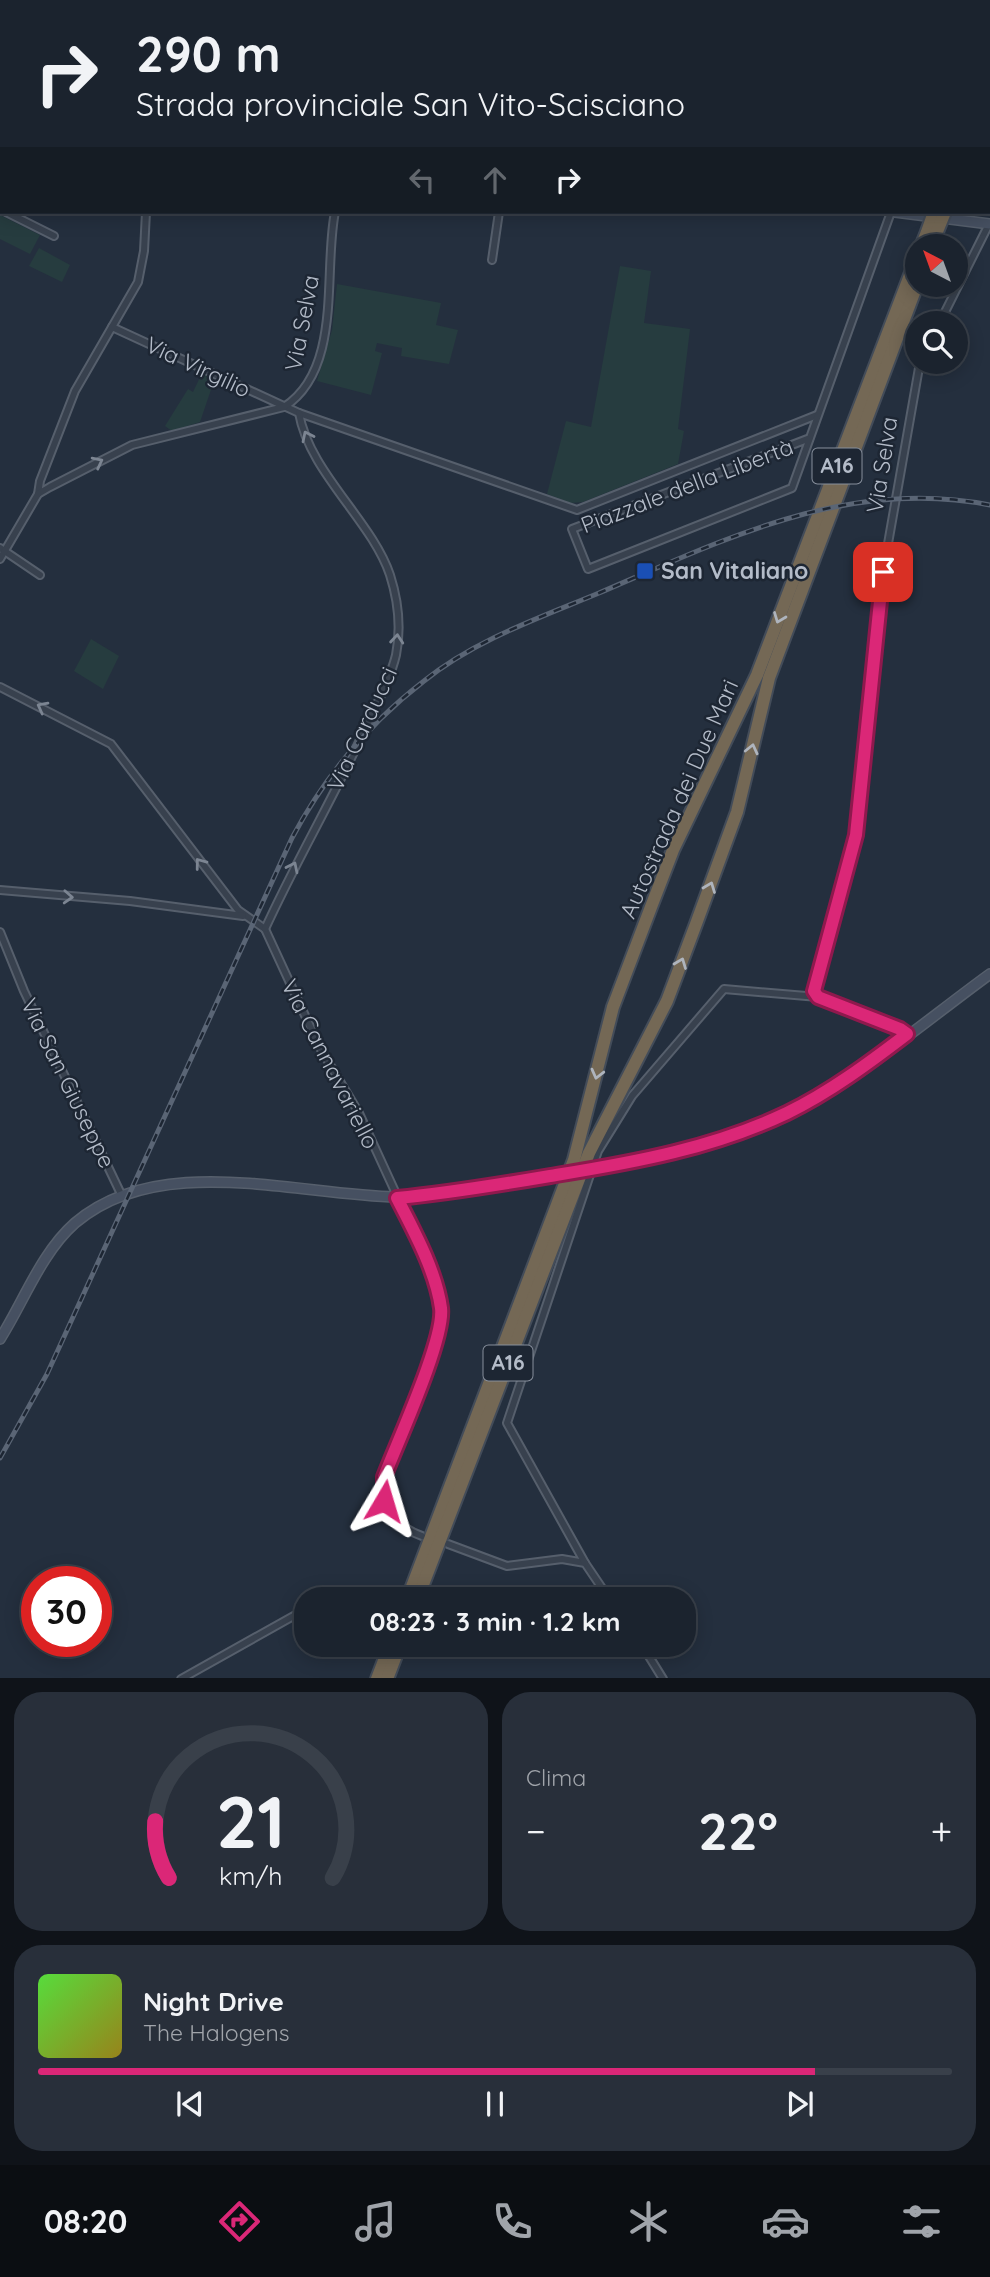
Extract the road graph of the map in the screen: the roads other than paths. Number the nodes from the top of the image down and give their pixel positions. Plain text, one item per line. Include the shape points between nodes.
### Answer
1 (11, 214) edge
2 (146, 214) edge
3 (335, 214) edge
4 (499, 214) edge
5 (892, 214) edge
6 (929, 214) edge
7 (948, 216) edge
8 (990, 224) edge
9 (931, 234) edge
10 (934, 234) edge
11 (54, 236) dead end
12 (492, 260) dead end
13 (905, 288) edge
14 (912, 298) edge
15 (946, 311) edge
16 (112, 327) junction
17 (918, 374) edge
18 (284, 407) junction
19 (299, 413) junction
20 (817, 415) junction
21 (810, 438) junction
22 (38, 494) junction
23 (2, 549) edge
24 (0, 559) edge
25 (40, 575) dead end
26 (0, 687) edge
27 (0, 890) edge
28 (243, 916) junction
29 (265, 929) junction
30 (0, 932) edge
31 (990, 974) edge
32 (818, 997) junction
33 (907, 1034) junction
34 (121, 1194) junction
35 (397, 1198) junction
36 (0, 1339) edge
37 (422, 1536) dead end
38 (448, 1544) dead end
39 (585, 1563) junction
40 (412, 1587) edge
41 (423, 1587) edge
42 (601, 1587) edge
43 (294, 1616) edge
44 (385, 1657) edge
45 (395, 1657) edge
46 (650, 1657) edge
47 (181, 1678) edge
48 (377, 1678) edge
49 (387, 1678) edge
50 (663, 1678) edge

1 - 11 street
2 - 16 street via 138,282
3 - 18 street, Via Selva via 321,350 311,383
4 - 12 street
5 - 20 street
6 - 7 street
6 - 9 highway, bridge
7 - 8 street
7 - 10 highway, bridge
8 - 15 street
13 -> 40 highway, Autostrada dei Due Mari / A16 via 757,675 673,850 646,919 613,1007 574,1160
41 -> 14 highway, Autostrada dei Due Mari / A16 via 589,1153 667,1001 737,812 769,678
16 - 18 street, Via Virgilio
16 - 22 street via 66,410
17 - 32 street, Via Selva via 883,572 856,835 814,986
18 - 19 street
22 -> 18 street via 132,445
19 - 20 street via 577,510
29 -> 19 street, Via Carducci via 389,677 399,618 390,575 374,543 337,491
20 - 21 street
21 - 21 street, Piazzale della Libertà via 792,488 588,569 572,529
22 - 23 street
23 - 24 street
23 - 25 street
28 -> 26 street via 111,744
27 -> 28 street
28 - 29 street
29 - 35 street, Via Cannavariello
30 - 34 street, Via San Giuseppe
31 - 33 street
32 - 33 street
32 - 39 street via 724,989 632,1096 598,1151 507,1423
33 - 35 street, bridge via 837,1085 760,1125 669,1155
34 - 35 street via 197,1182
34 - 36 street via 86,1214 62,1236
35 - 37 street, Via Cannavariello via 426,1259 441,1308 440,1323 383,1489 387,1510 395,1521
38 - 39 street via 508,1566 562,1559
39 - 42 street
43 - 47 street
44 - 48 highway
45 - 49 highway
46 - 50 street

